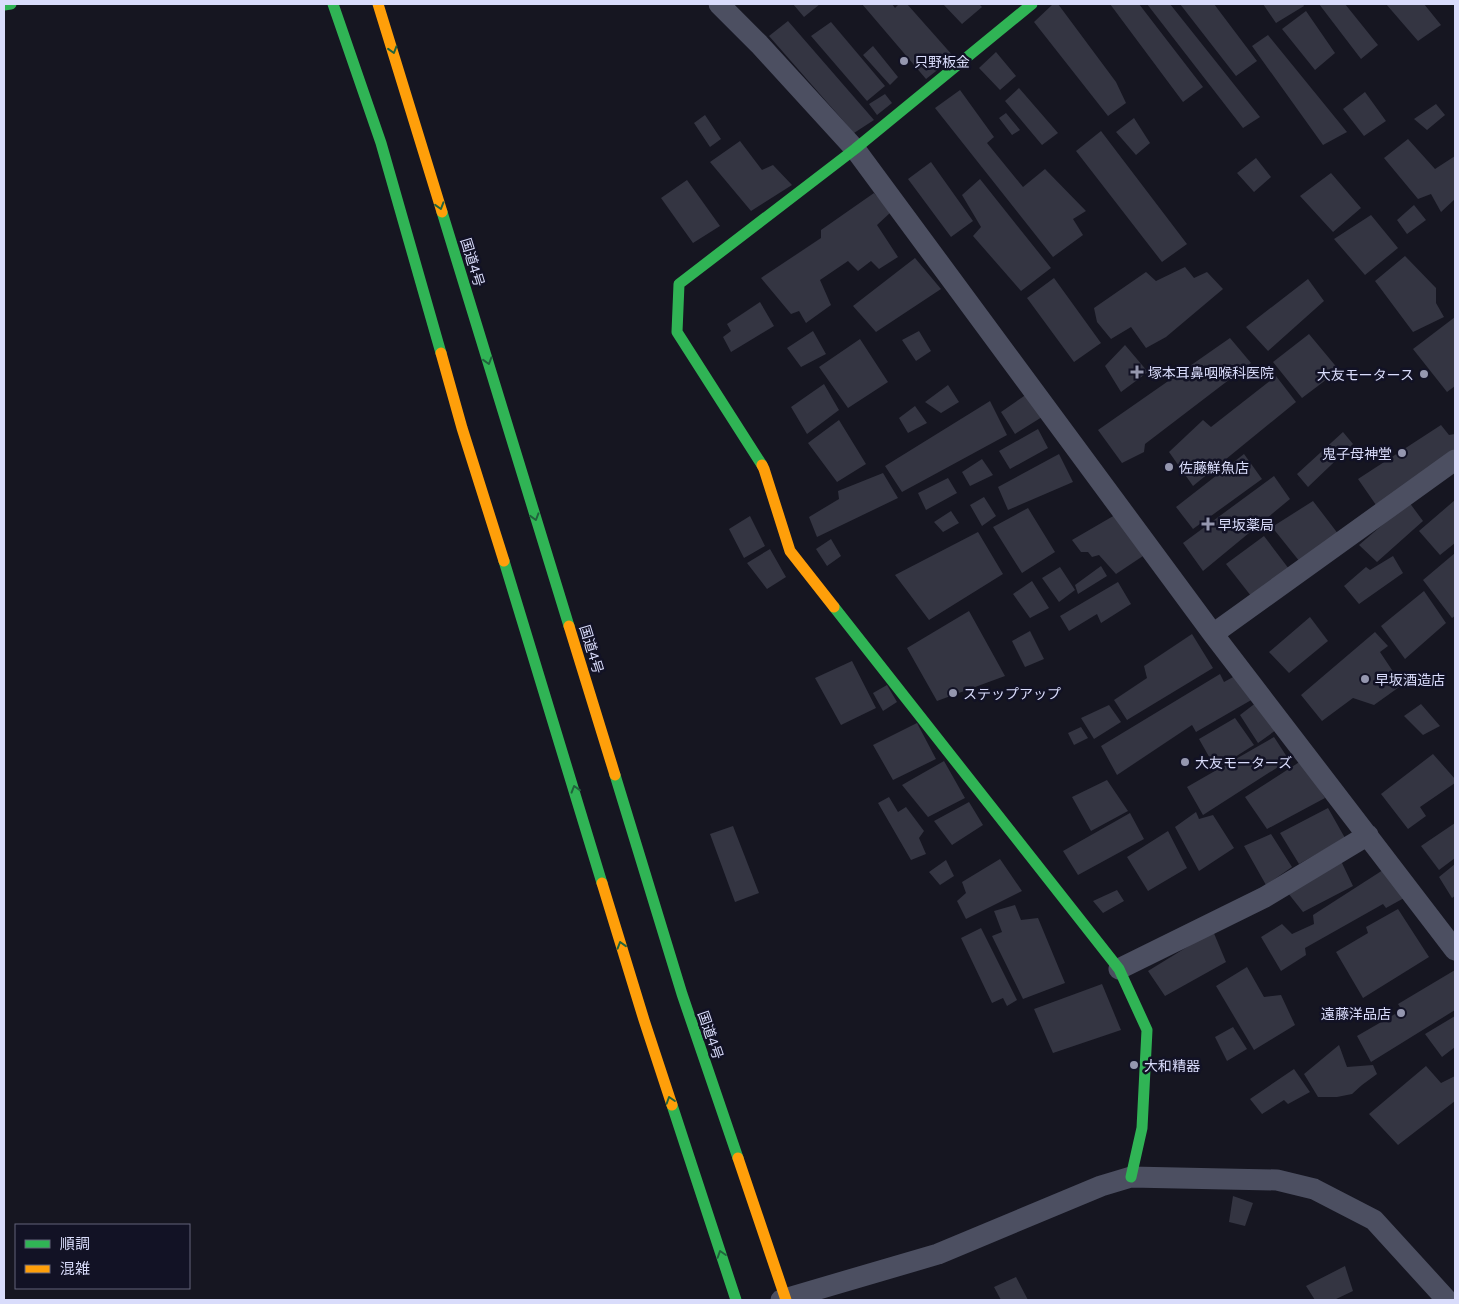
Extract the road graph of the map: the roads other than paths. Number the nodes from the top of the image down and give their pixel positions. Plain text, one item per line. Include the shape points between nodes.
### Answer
1 (11, 4) edge
2 (333, 4) edge
3 (378, 4) edge
4 (719, 4) edge
5 (1032, 4) edge
6 (4, 5) edge
7 (855, 149) junction
8 (1455, 460) edge
9 (1213, 634) junction
10 (1368, 835) junction
11 (1455, 950) edge
12 (1119, 969) junction
13 (1131, 1177) junction
14 (736, 1300) edge
15 (784, 1300) edge
16 (1447, 1300) edge

1 - 6 main road
14 -> 2 main road via 644,1020 462,428 381,143
3 -> 15 main road, 国道4号 via 682,994
4 - 7 street
5 - 7 main road
7 - 9 street
7 - 12 main road via 679,284 677,332 764,470 790,551
8 - 9 street
9 - 10 street
10 - 11 street
10 - 12 street via 1265,896
12 - 13 main road via 1148,1030 1142,1128
13 - 15 street via 1101,1186 938,1254
13 - 16 street via 1277,1180 1314,1189 1374,1220

